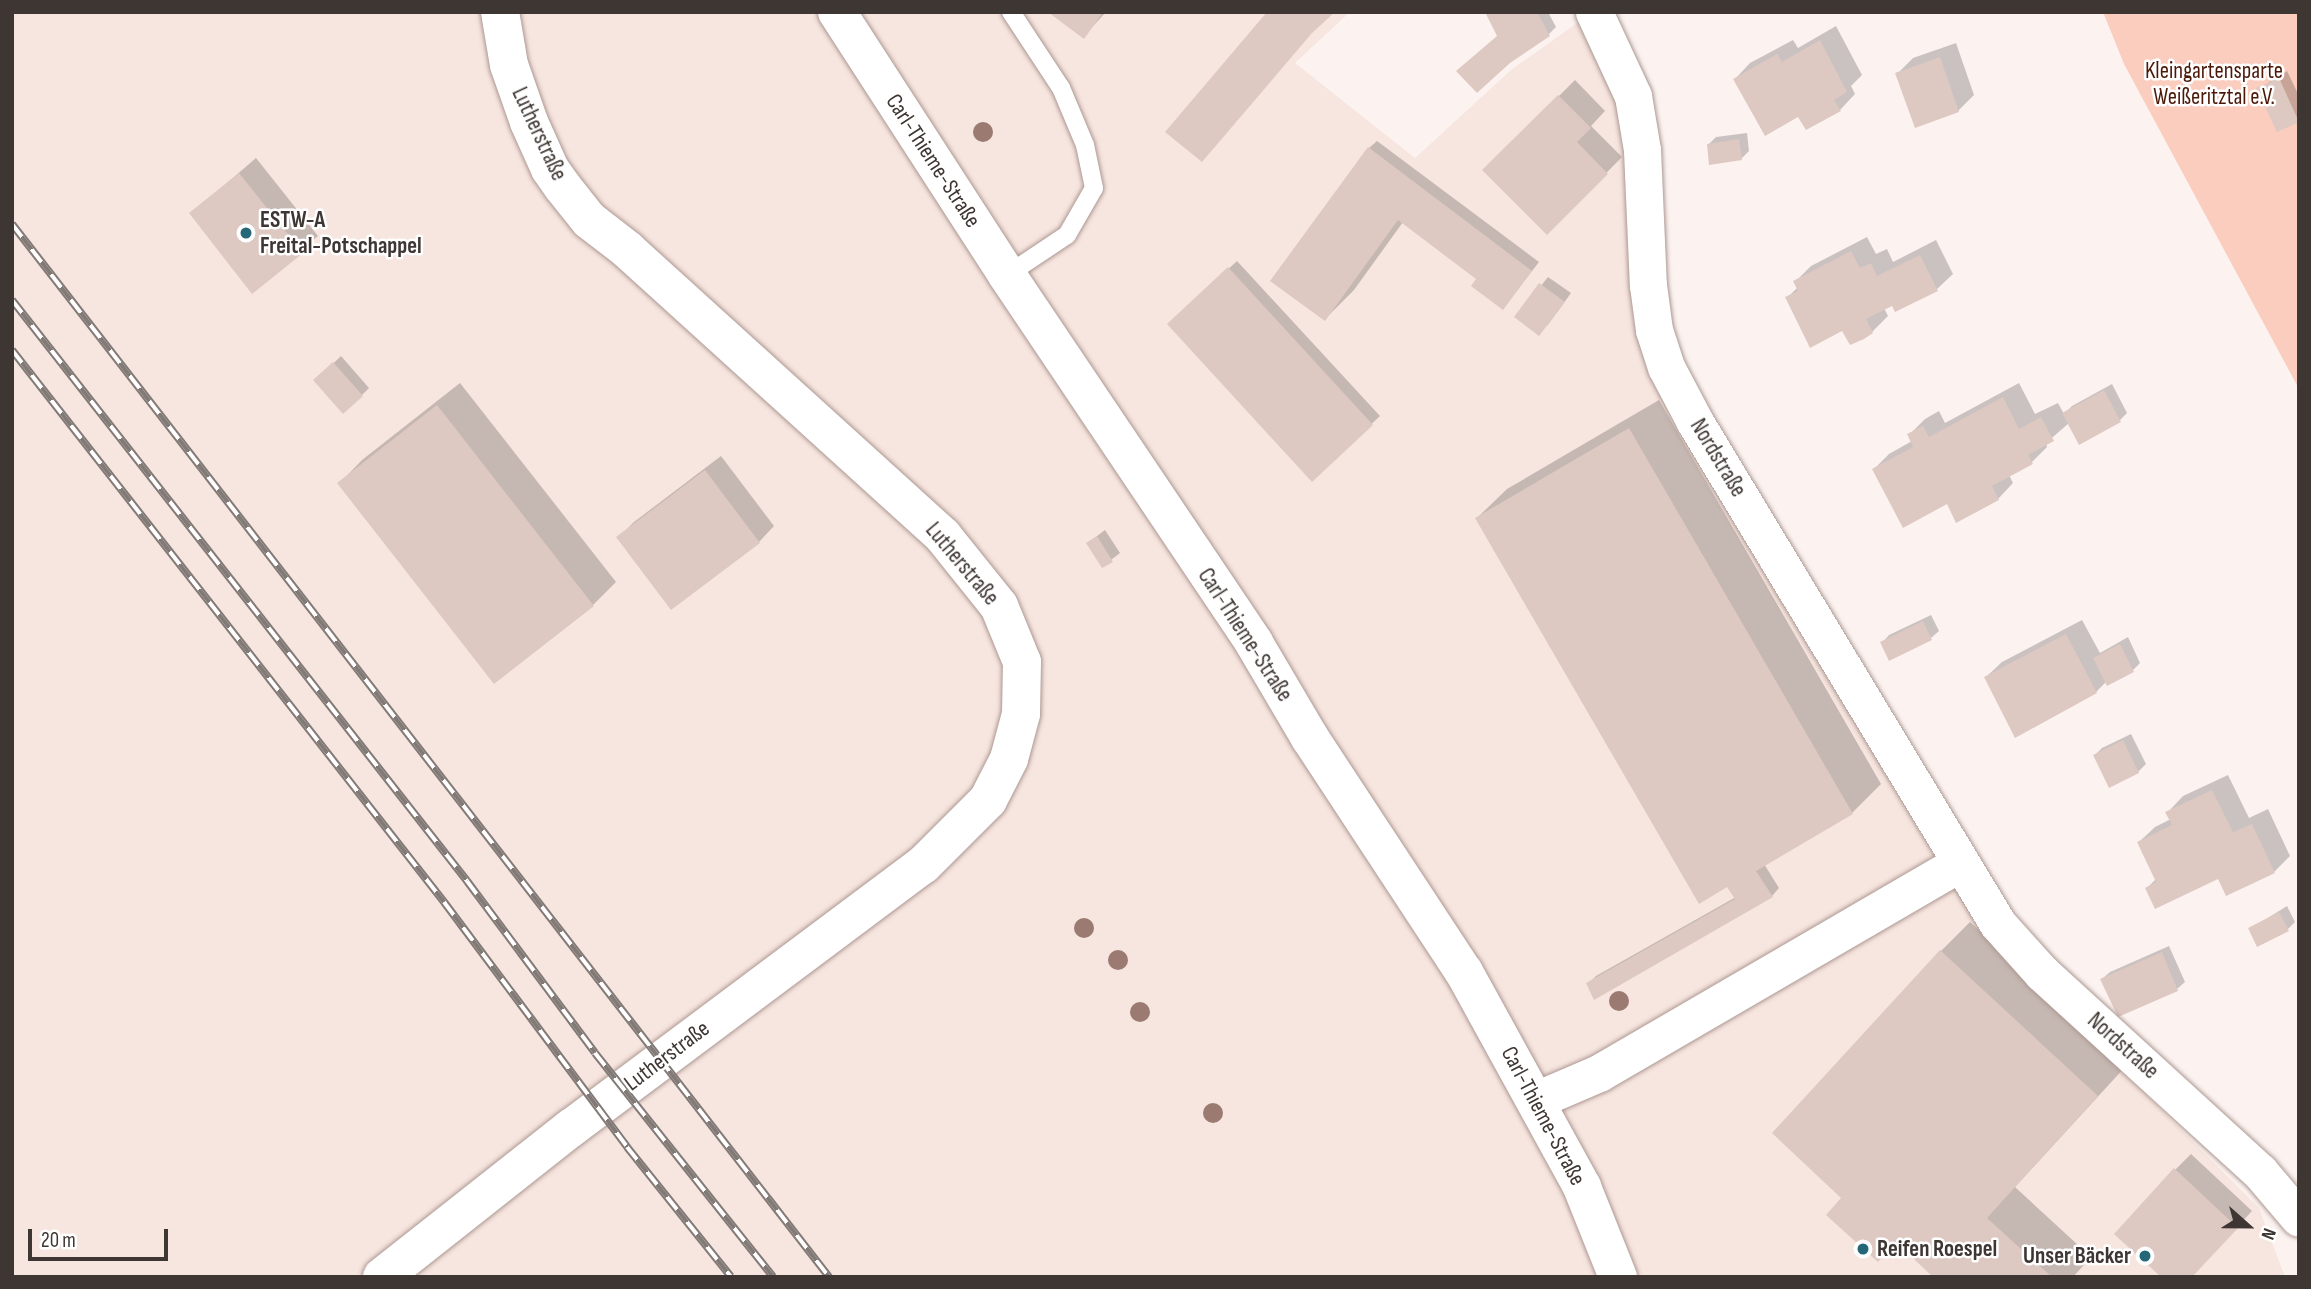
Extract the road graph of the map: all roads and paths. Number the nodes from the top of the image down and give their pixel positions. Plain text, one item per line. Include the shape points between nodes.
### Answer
1 (500, 12) edge
2 (837, 12) edge
3 (1011, 12) edge
4 (1594, 12) edge
5 (1007, 275) junction
6 (1960, 863) junction
7 (1535, 1100) junction
8 (2299, 1218) edge
9 (382, 1277) edge
10 (1618, 1277) edge

1 - 9 main road, Lutherstraße via 509,65 528,122 562,186 589,220 628,250 943,536 999,606 1022,662 1021,714 1009,759 988,800 923,865 571,1128
2 - 5 main road, Carl-Thieme-Straße
3 - 5 lane via 1061,88 1085,145 1094,188 1067,235
4 - 6 street, Nordstraße via 1633,96 1642,150 1651,308 1666,367
5 - 7 main road, Carl-Thieme-Straße via 1254,643 1310,738 1464,972
6 - 7 street via 1599,1073
6 - 8 street, Nordstraße via 1997,924 2020,951 2260,1172
7 - 10 main road, Carl-Thieme-Straße via 1582,1187

